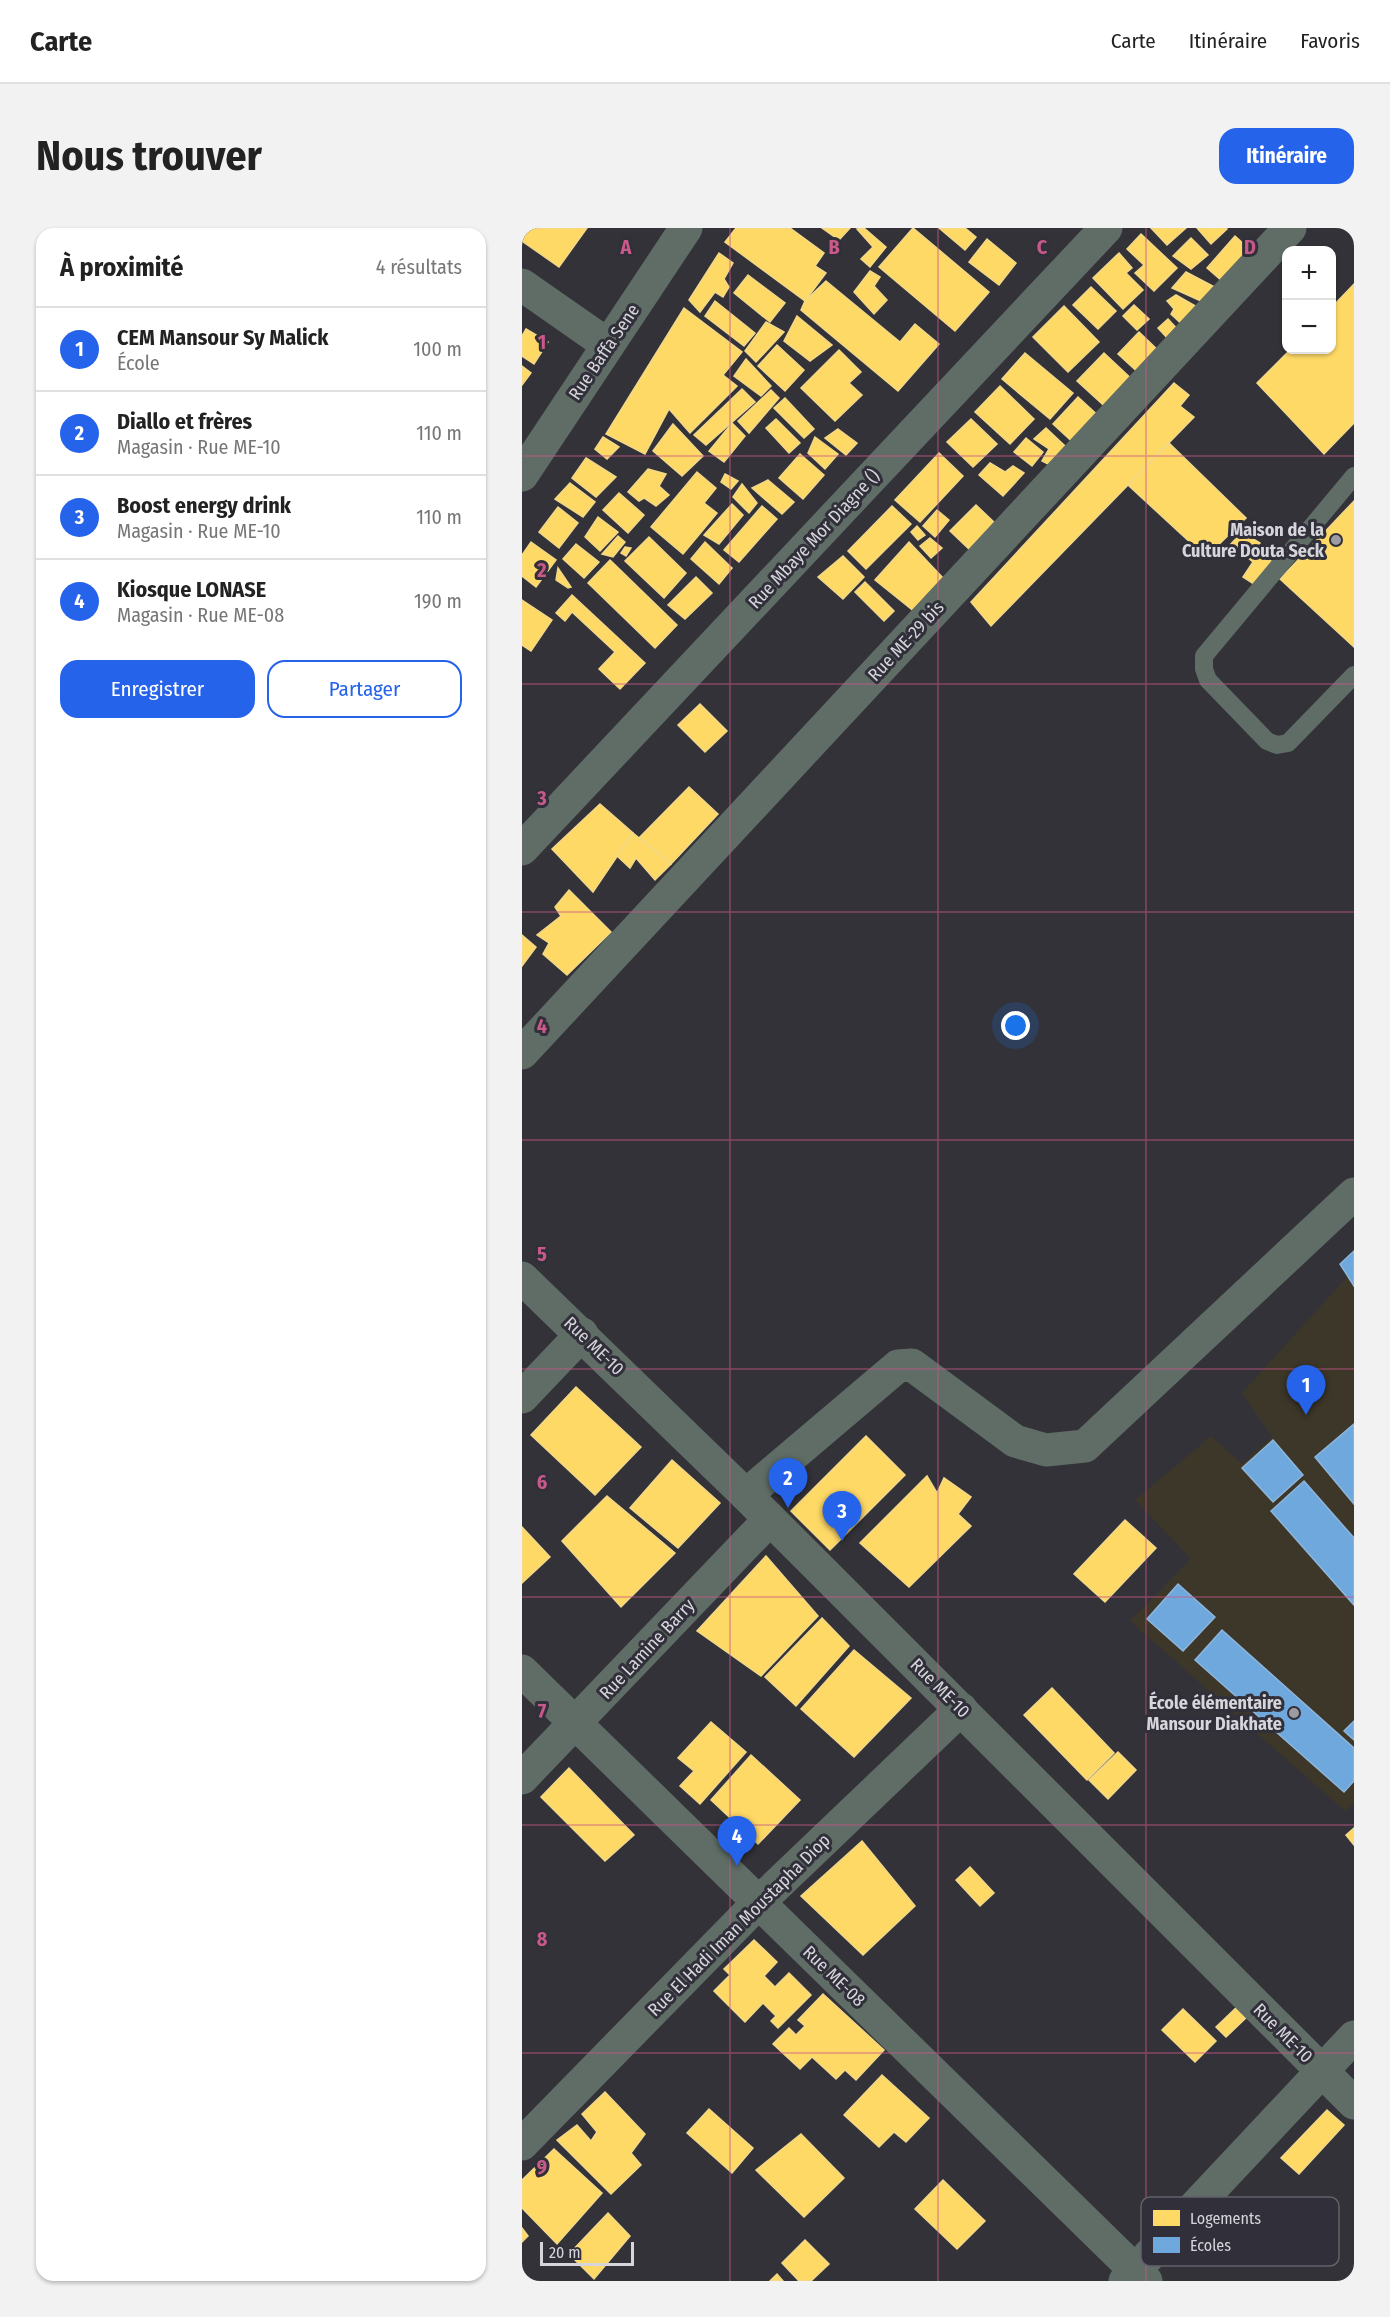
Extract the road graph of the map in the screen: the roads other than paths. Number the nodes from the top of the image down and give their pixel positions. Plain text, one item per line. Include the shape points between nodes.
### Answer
1 (686, 228) edge
2 (1106, 228) edge
3 (1290, 228) edge
4 (522, 285) edge
5 (609, 345) junction
6 (522, 475) edge
7 (1354, 476) edge
8 (1354, 675) edge
9 (522, 849) edge
10 (522, 1053) edge
11 (1354, 1194) edge
12 (522, 1278) edge
13 (582, 1334) junction
14 (522, 1397) edge
15 (746, 1496) junction
16 (770, 1519) junction
17 (522, 1671) edge
18 (961, 1709) junction
19 (576, 1724) junction
20 (522, 1778) edge
21 (759, 1902) junction
22 (1354, 2037) edge
23 (1320, 2070) junction
24 (1354, 2103) edge
25 (522, 2144) edge
26 (1207, 2197) edge
27 (1146, 2266) edge
28 (1135, 2278) edge

1 - 5 street, Rue Baffa Sene
2 - 9 street, Rue Mbaye Mor Diagne ()
3 - 10 street, Rue ME-29 bis
4 - 5 street
5 - 6 street, Rue Baffa Sene
7 - 8 lane via 1204,656 1204,669 1208,680 1267,741 1277,746 1288,743
11 - 15 street via 1085,1446 1046,1450 1015,1442 912,1365 898,1366
12 - 13 street, Rue ME-10
13 - 14 street
13 - 15 street, Rue ME-10
15 - 16 street, Rue ME-10
16 - 18 street, Rue ME-10
16 - 19 street, Rue Lamine Barry
17 - 19 street, Rue ME-08
18 - 21 street, Rue El Hadi Iman Moustapha Diop
18 - 23 street, Rue ME-10
19 - 20 street, Rue Lamine Barry
19 - 21 street, Rue ME-08
21 - 25 street, Rue El Hadi Iman Moustapha Diop
21 - 28 street, Rue ME-08
22 - 23 street
23 - 24 street, Rue ME-10
23 - 26 street
27 - 28 street

